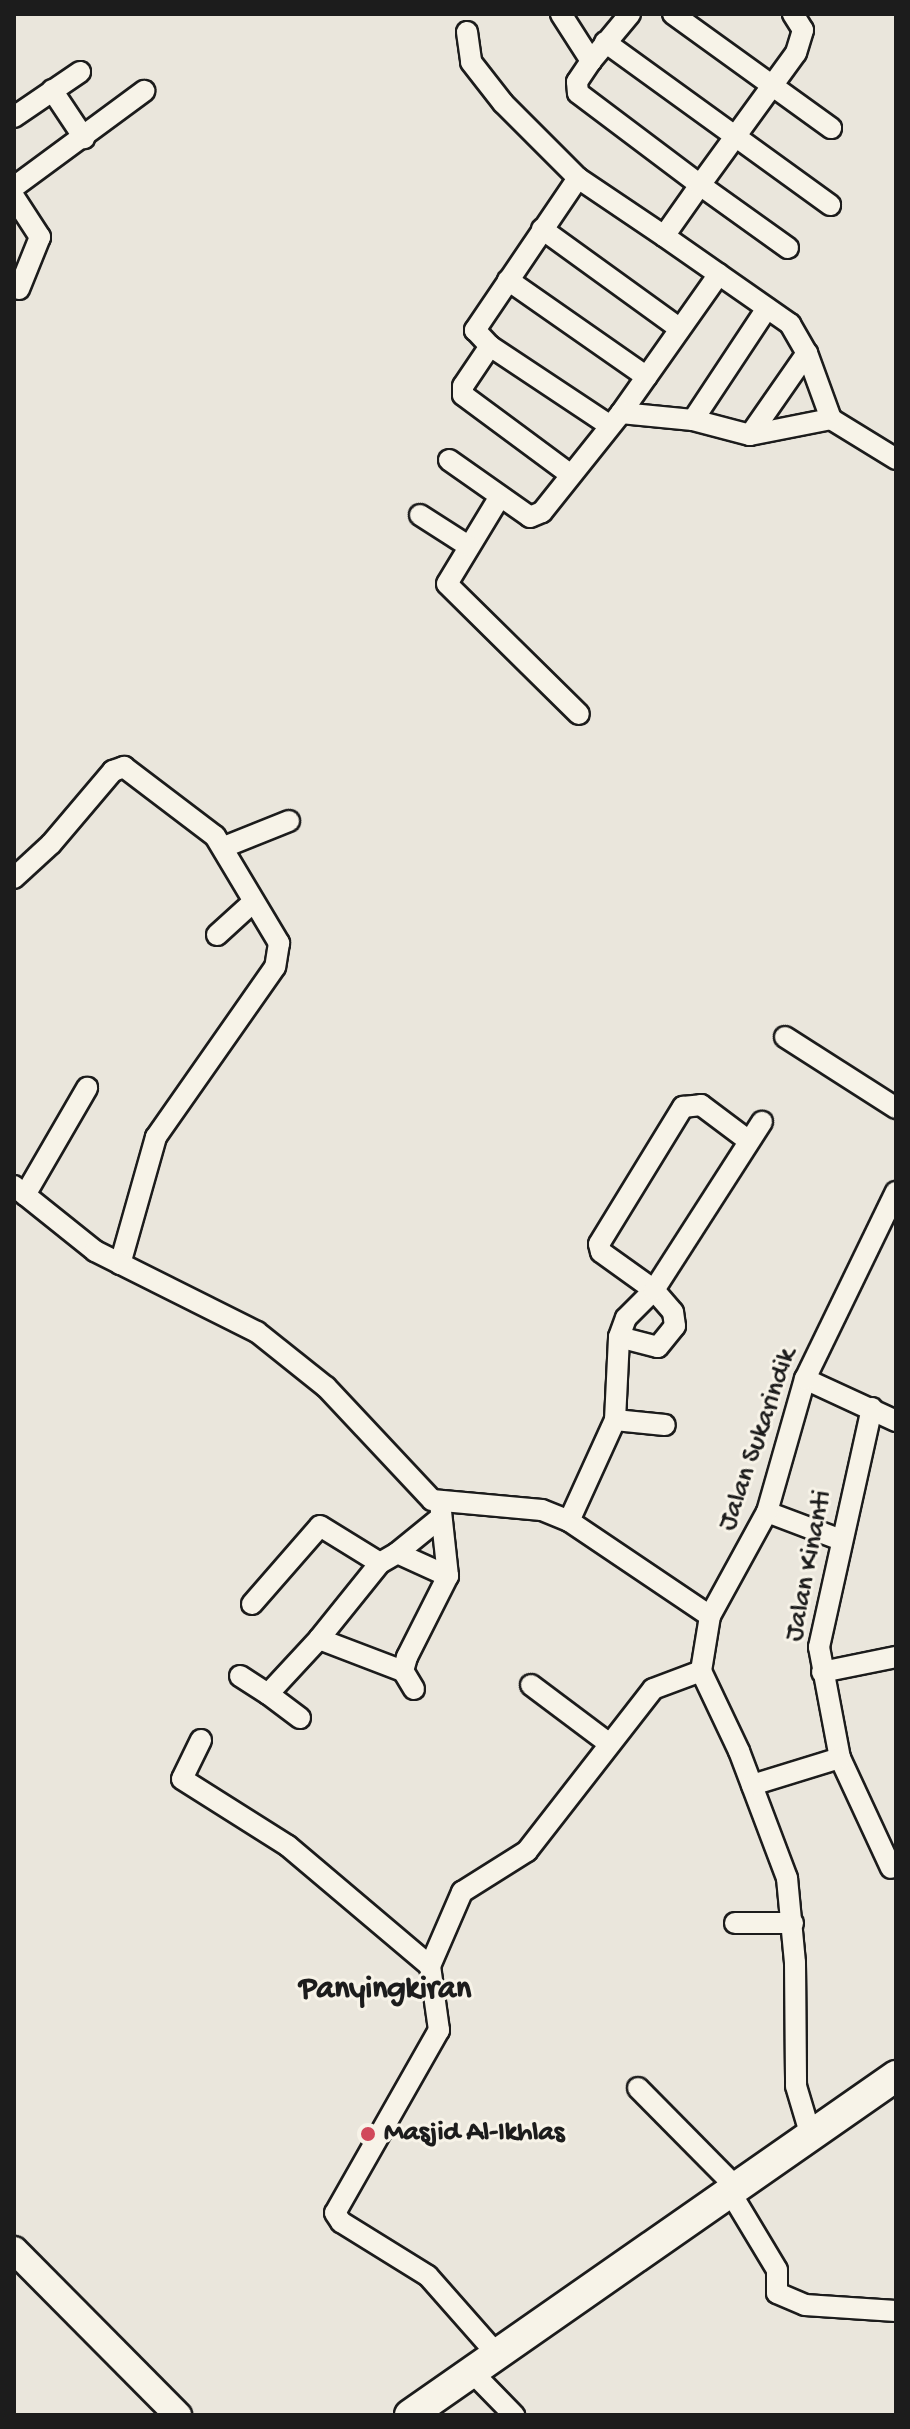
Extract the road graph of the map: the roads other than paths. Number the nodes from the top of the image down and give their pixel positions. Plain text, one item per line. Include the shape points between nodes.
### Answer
1 (561, 14) edge
2 (630, 14) edge
3 (673, 14) edge
4 (793, 14) edge
5 (467, 32) dead end
6 (605, 42) junction
7 (591, 61) junction
8 (80, 72) dead end
9 (769, 86) junction
10 (52, 90) junction
11 (144, 91) dead end
12 (14, 117) edge
13 (831, 128) dead end
14 (732, 136) junction
15 (84, 138) junction
16 (578, 178) junction
17 (700, 185) junction
18 (14, 187) edge
19 (14, 197) edge
20 (830, 205) dead end
21 (542, 229) junction
22 (664, 236) junction
23 (788, 248) dead end
24 (719, 274) junction
25 (508, 280) junction
26 (16, 296) edge
27 (767, 308) junction
28 (680, 329) junction
29 (490, 346) junction
30 (807, 353) junction
31 (647, 377) junction
32 (615, 419) junction
33 (831, 419) junction
34 (693, 420) junction
35 (750, 435) junction
36 (896, 459) edge
37 (449, 460) dead end
38 (571, 475) junction
39 (499, 498) junction
40 (420, 515) dead end
41 (467, 545) junction
42 (579, 714) dead end
43 (289, 821) dead end
44 (224, 847) junction
45 (14, 878) edge
46 (252, 903) junction
47 (217, 935) dead end
48 (785, 1037) dead end
49 (87, 1088) dead end
50 (896, 1108) edge
51 (762, 1122) dead end
52 (749, 1141) junction
53 (20, 1190) edge
54 (896, 1192) edge
55 (120, 1264) junction
56 (654, 1290) junction
57 (619, 1337) junction
58 (805, 1379) junction
59 (872, 1408) junction
60 (615, 1420) junction
61 (896, 1421) edge
62 (665, 1425) dead end
63 (440, 1510) junction
64 (767, 1512) junction
65 (569, 1521) junction
66 (841, 1540) junction
67 (388, 1558) junction
68 (448, 1576) junction
69 (252, 1604) dead end
70 (710, 1616) junction
71 (319, 1639) junction
72 (896, 1657) edge
73 (701, 1671) junction
74 (822, 1672) junction
75 (240, 1676) dead end
76 (531, 1685) dead end
77 (268, 1694) junction
78 (300, 1718) dead end
79 (201, 1740) dead end
80 (607, 1742) junction
81 (840, 1758) junction
82 (752, 1785) junction
83 (891, 1868) dead end
84 (735, 1923) dead end
85 (793, 1923) junction
86 (430, 1966) junction
87 (896, 2076) edge
88 (638, 2088) dead end
89 (810, 2133) junction
90 (732, 2188) junction
91 (14, 2250) edge
92 (896, 2311) edge
93 (496, 2353) junction
94 (471, 2371) junction
95 (178, 2415) edge
96 (410, 2415) edge
97 (514, 2415) edge

1 - 7 street
2 - 6 street
3 - 9 street
4 - 9 street via 803,30 802,42
5 - 16 street via 471,62 485,82
6 - 7 street
6 - 14 street
7 - 17 street via 577,82 578,93
8 - 10 street
9 - 13 street
9 - 14 street
10 - 12 street
10 - 15 street
11 - 15 street
14 - 17 street
14 - 20 street
15 - 18 street
16 - 21 street
16 - 22 street
17 - 22 street
17 - 23 street
19 - 26 street via 40,237
21 - 25 street
21 - 28 street
22 - 24 street
24 - 27 street
24 - 28 street
25 - 29 street via 475,330
25 - 31 street
27 - 30 street via 790,324
27 - 34 street
28 - 31 street
29 - 32 street
29 - 38 street via 463,386 463,395
30 - 33 street
30 - 35 street
31 - 32 street
32 - 34 street
32 - 38 street
33 - 35 street
33 - 36 street
34 - 35 street
37 - 39 street
38 - 39 street via 537,516 526,516
39 - 41 street
40 - 41 street
41 - 42 street via 447,584
43 - 44 street
44 - 45 street via 130,769 118,767
44 - 46 street
46 - 47 street
46 - 55 street via 279,943 279,959 156,1137
48 - 50 street
49 - 53 street
51 - 52 street
52 - 56 street
52 - 56 street via 701,1105 683,1107 599,1244 601,1252
53 - 55 street via 87,1245
54 - 58 street, Jalan Sukarindik
55 - 63 street via 257,1332 326,1387
56 - 57 street via 631,1310
56 - 57 street via 676,1319 664,1341 654,1347
57 - 60 street
58 - 59 street
58 - 64 street, Jalan Sukarindik
59 - 61 street
59 - 66 street, Jalan Kinanti
60 - 62 street
60 - 65 street
63 - 65 street via 542,1510
63 - 67 street
63 - 68 street
64 - 66 street
64 - 70 street, Jalan Sukarindik
65 - 70 street
66 - 74 street, Jalan Kinanti via 821,1628
67 - 68 street
67 - 69 street via 320,1526
67 - 71 street
68 - 71 street via 409,1680
70 - 73 street, Jalan Sukarindik
71 - 77 street
72 - 74 street
73 - 80 street via 653,1689
73 - 82 street
74 - 81 street, Jalan Kinanti
75 - 77 street
76 - 80 street
77 - 78 street
79 - 86 street via 182,1779 288,1846
80 - 86 street via 527,1851 462,1892
81 - 82 street
81 - 83 street, Jalan Kinanti
82 - 85 street via 781,1857
84 - 85 street
85 - 89 street via 796,2086
86 - 93 street via 439,2030 335,2213 341,2222 428,2276
87 - 89 highway
88 - 90 street
89 - 90 highway
90 - 92 street via 777,2270 777,2293 805,2305
90 - 93 highway
91 - 95 main road
93 - 94 highway
94 - 96 highway
94 - 97 street

